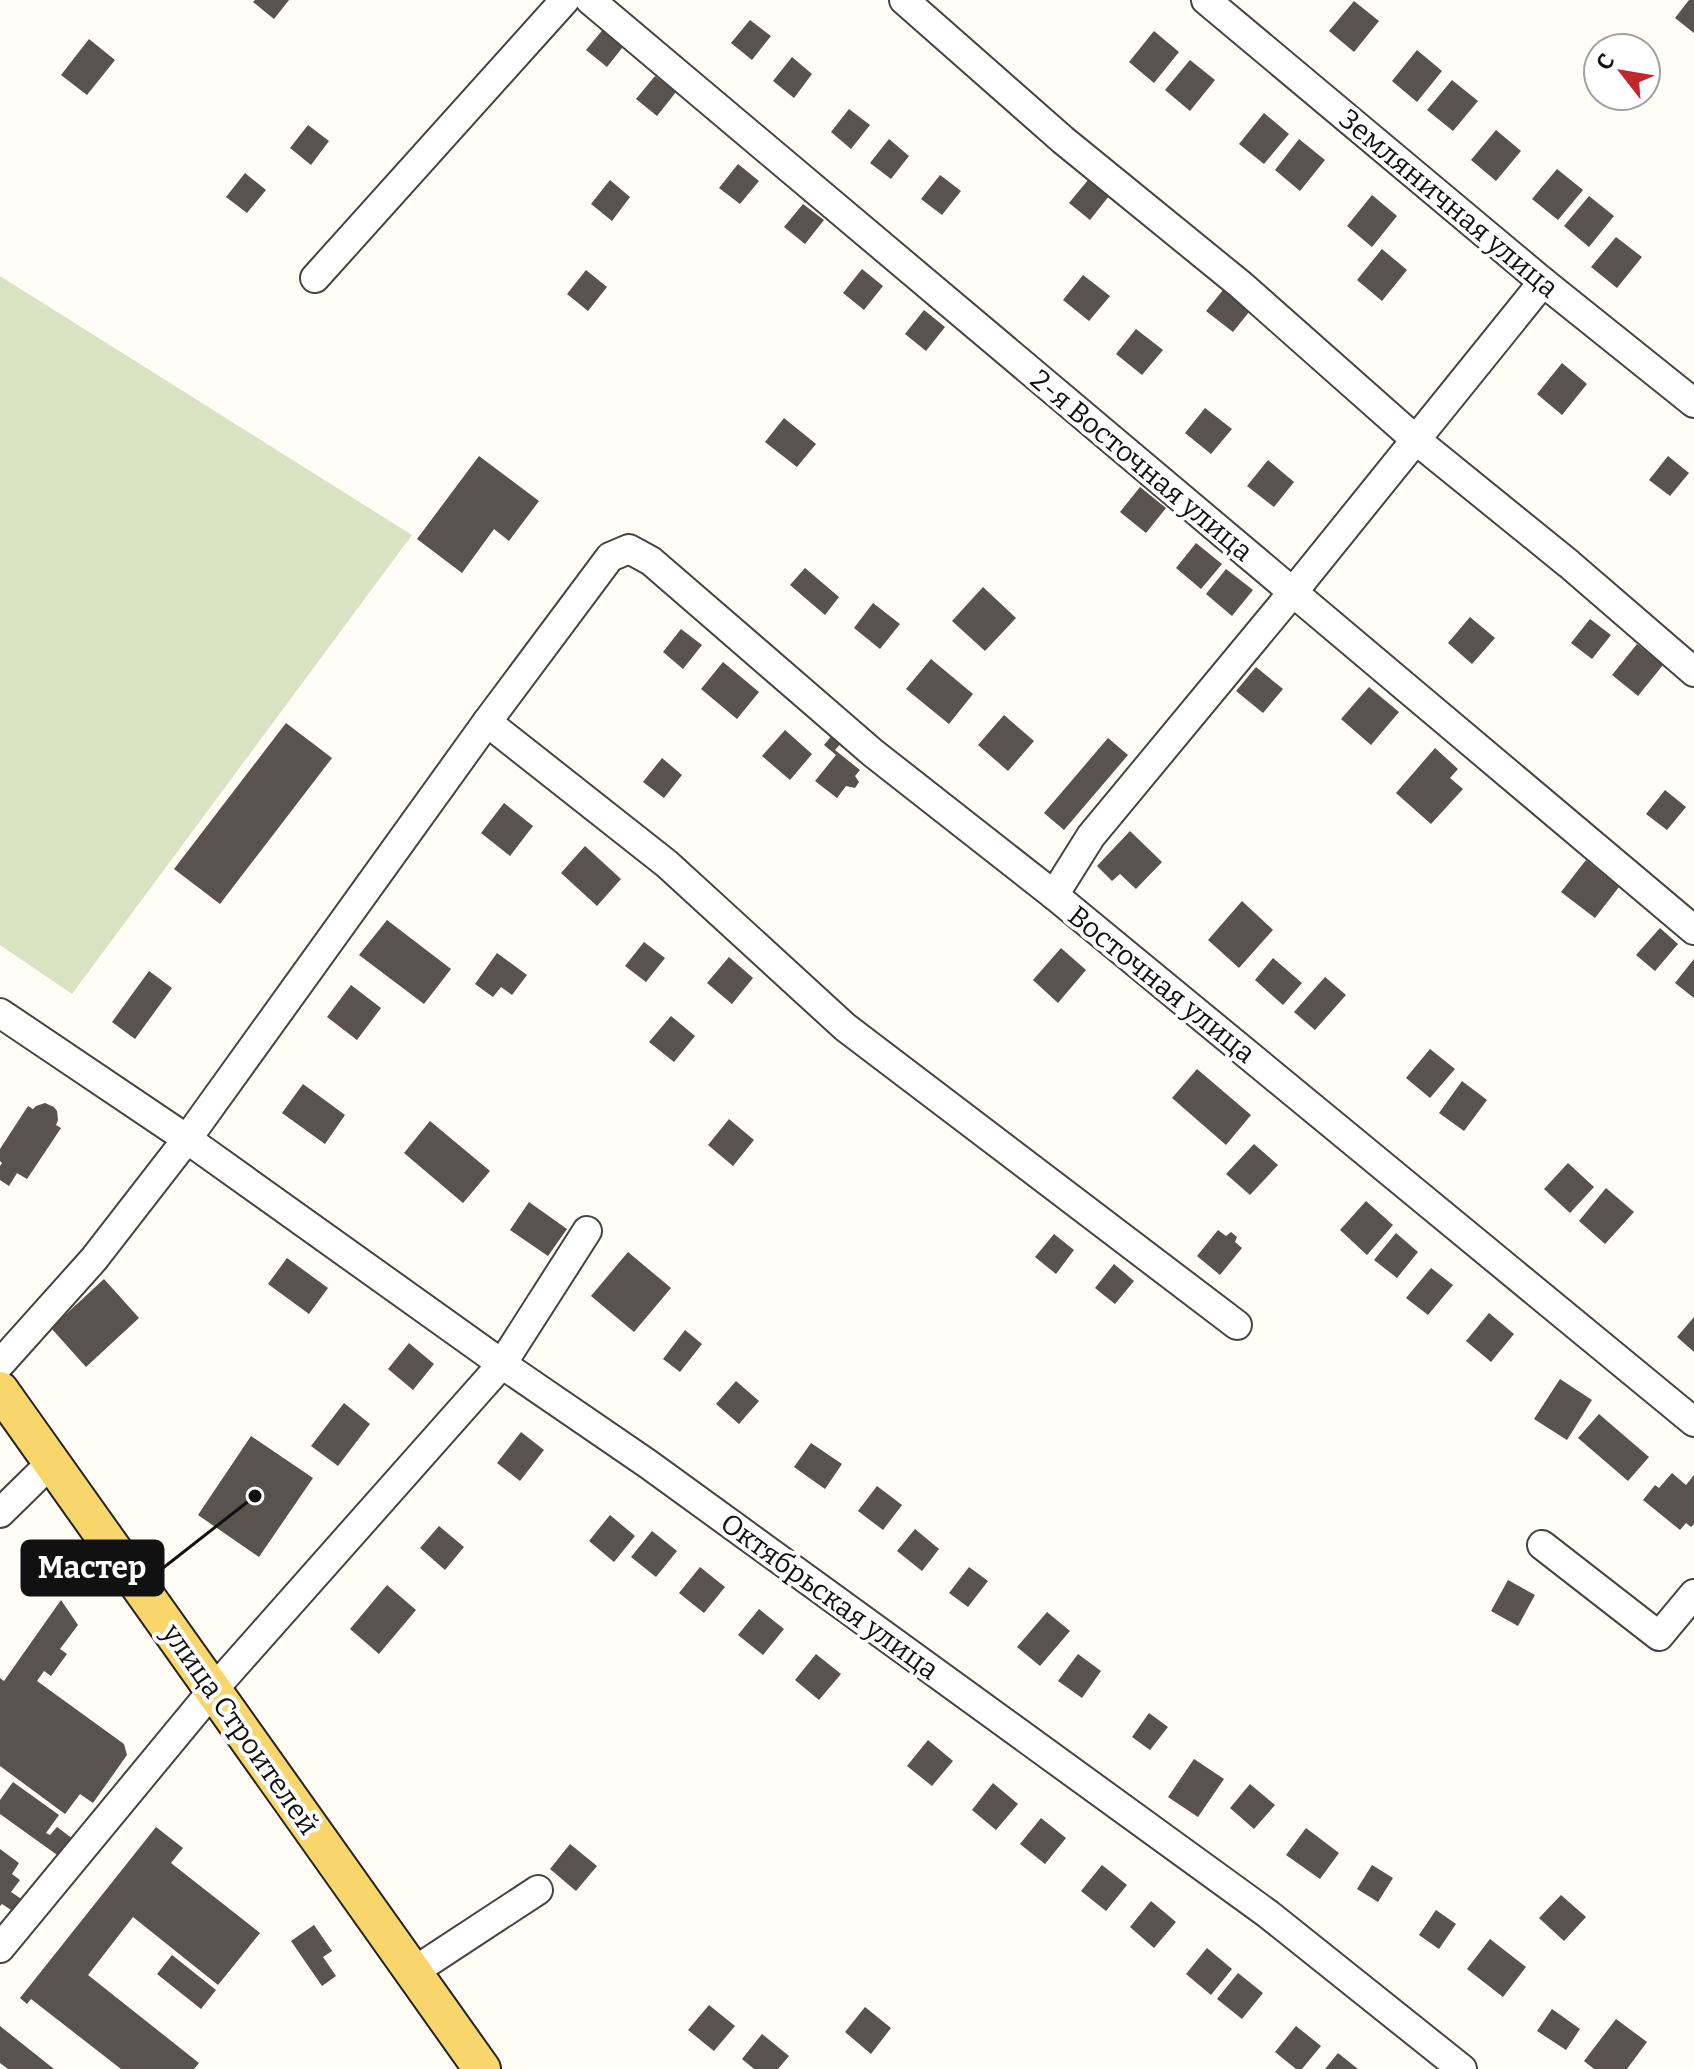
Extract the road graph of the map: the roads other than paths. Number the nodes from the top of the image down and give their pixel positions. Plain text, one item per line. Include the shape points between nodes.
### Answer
1 (565, 0) edge
2 (590, 0) edge
3 (904, 0) edge
4 (1206, 0) edge
5 (315, 278) dead end
6 (1543, 282) junction
7 (1694, 403) edge
8 (1416, 440) junction
9 (1293, 592) junction
10 (1694, 672) edge
11 (487, 722) junction
12 (1054, 895) junction
13 (1694, 930) edge
14 (0, 1013) edge
15 (187, 1139) junction
16 (587, 1231) dead end
17 (1237, 1325) dead end
18 (0, 1364) edge
19 (502, 1364) junction
20 (0, 1390) edge
21 (1694, 1422) edge
22 (52, 1462) junction
23 (0, 1513) edge
24 (1542, 1545) dead end
25 (1694, 1594) edge
26 (213, 1690) junction
27 (538, 1890) dead end
28 (0, 1948) edge
29 (413, 1972) junction
30 (482, 2069) edge
31 (1462, 2069) edge

1 - 5 street
2 - 9 street, 2-я Восточная улица
3 - 8 street
4 - 6 street, Земляничная улица
6 - 7 street, Земляничная улица
6 - 8 street
8 - 9 street
8 - 10 street
9 - 12 street via 1091,836
9 - 13 street, 2-я Восточная улица
11 - 12 street, Восточная улица via 610,557 629,549 651,561 873,753
11 - 15 street
11 - 17 street via 667,864 845,1027
12 - 21 street, Восточная улица
14 - 15 street, Октябрьская улица
15 - 18 street via 94,1259
15 - 19 street, Октябрьская улица
16 - 19 street
19 - 26 street
19 - 31 street, Октябрьская улица via 1268,1914
20 - 22 main road, улица Строителей
22 - 23 street
22 - 26 main road, улица Строителей
24 - 25 street via 1659,1636
26 - 28 street
26 - 29 main road, улица Строителей
27 - 29 street
29 - 30 main road, улица Строителей

